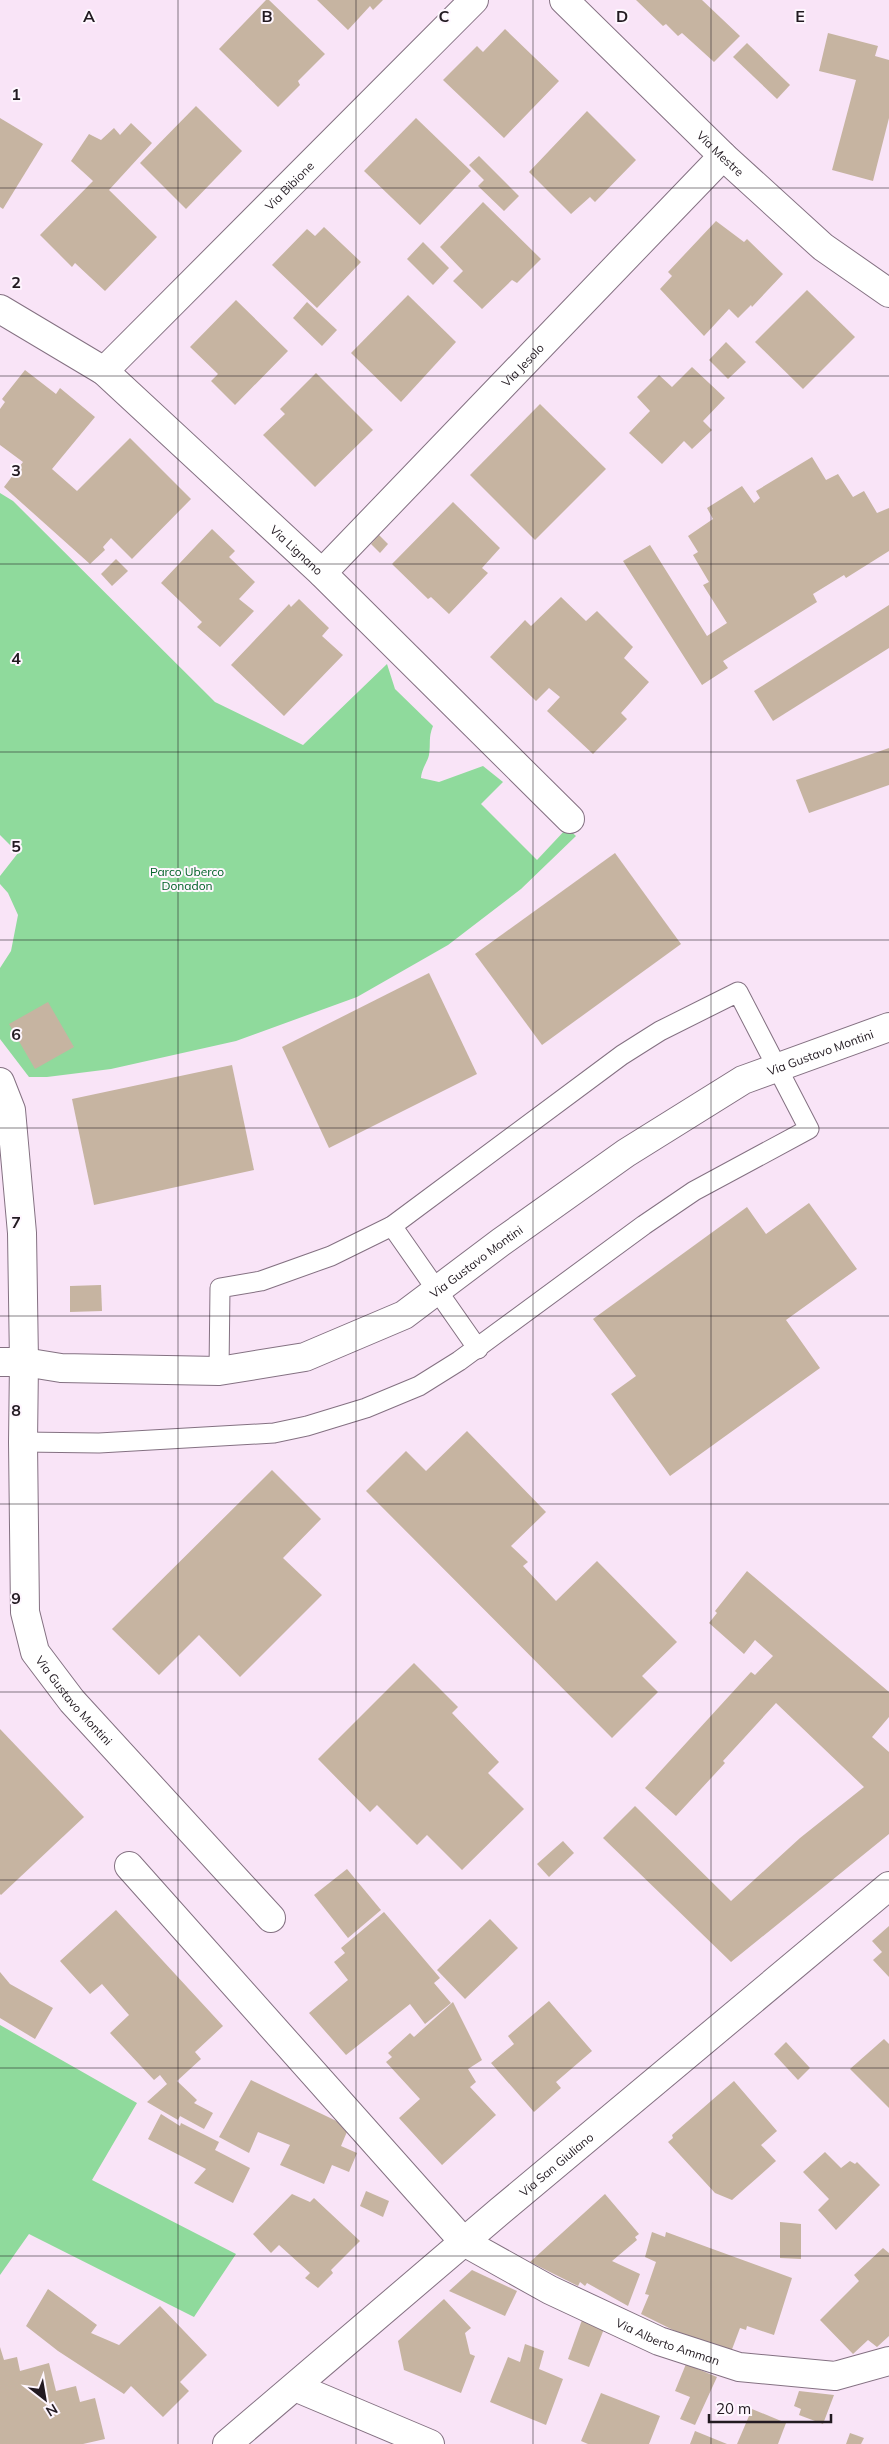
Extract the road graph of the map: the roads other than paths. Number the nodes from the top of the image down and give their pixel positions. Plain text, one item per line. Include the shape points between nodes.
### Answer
1 (474, 0) edge
2 (564, 0) edge
3 (723, 156) junction
4 (889, 293) edge
5 (0, 309) edge
6 (104, 371) junction
7 (322, 573) junction
8 (570, 818) dead end
9 (889, 1027) edge
10 (777, 1066) junction
11 (0, 1082) edge
12 (392, 1226) junction
13 (438, 1291) junction
14 (478, 1349) junction
15 (12, 1362) edge
16 (219, 1371) junction
17 (23, 1442) junction
18 (129, 1866) dead end
19 (889, 1886) edge
20 (271, 1918) dead end
21 (464, 2242) junction
22 (889, 2361) edge
23 (295, 2387) junction
24 (227, 2444) edge
25 (430, 2444) edge

1 - 6 street, Via Bibione
2 - 3 street, Via Mestre
3 - 4 street, Via Mestre via 823,246
3 - 7 street, Via Jesolo
5 - 6 street, Via Lignano
6 - 7 street, Via Lignano
7 - 8 street, Via Lignano
9 - 10 street, Via Gustavo Montini
10 - 12 lane via 738,992 660,1031 622,1055
10 - 13 street, Via Gustavo Montini via 744,1080 626,1153 500,1242
10 - 14 lane via 809,1129 694,1191
11 - 15 street via 11,1110 21,1223
12 - 13 lane
12 - 16 lane via 331,1256 270,1278 220,1288
13 - 14 lane
13 - 16 street, Via Gustavo Montini via 404,1315 305,1356
14 - 17 lane via 418,1386 366,1408 274,1433 98,1443
15 - 16 street, Via Gustavo Montini via 61,1368
15 - 17 street, Via Gustavo Montini
17 - 20 street, Via Gustavo Montini via 25,1612 35,1652 72,1701
18 - 21 street, Via Alberto Amman
19 - 21 street, Via San Giuliano
21 - 22 street, Via Alberto Amman via 550,2290 660,2341 739,2367 835,2376
21 - 23 street, Via San Giuliano
23 - 24 street, Via San Giuliano
23 - 25 street

